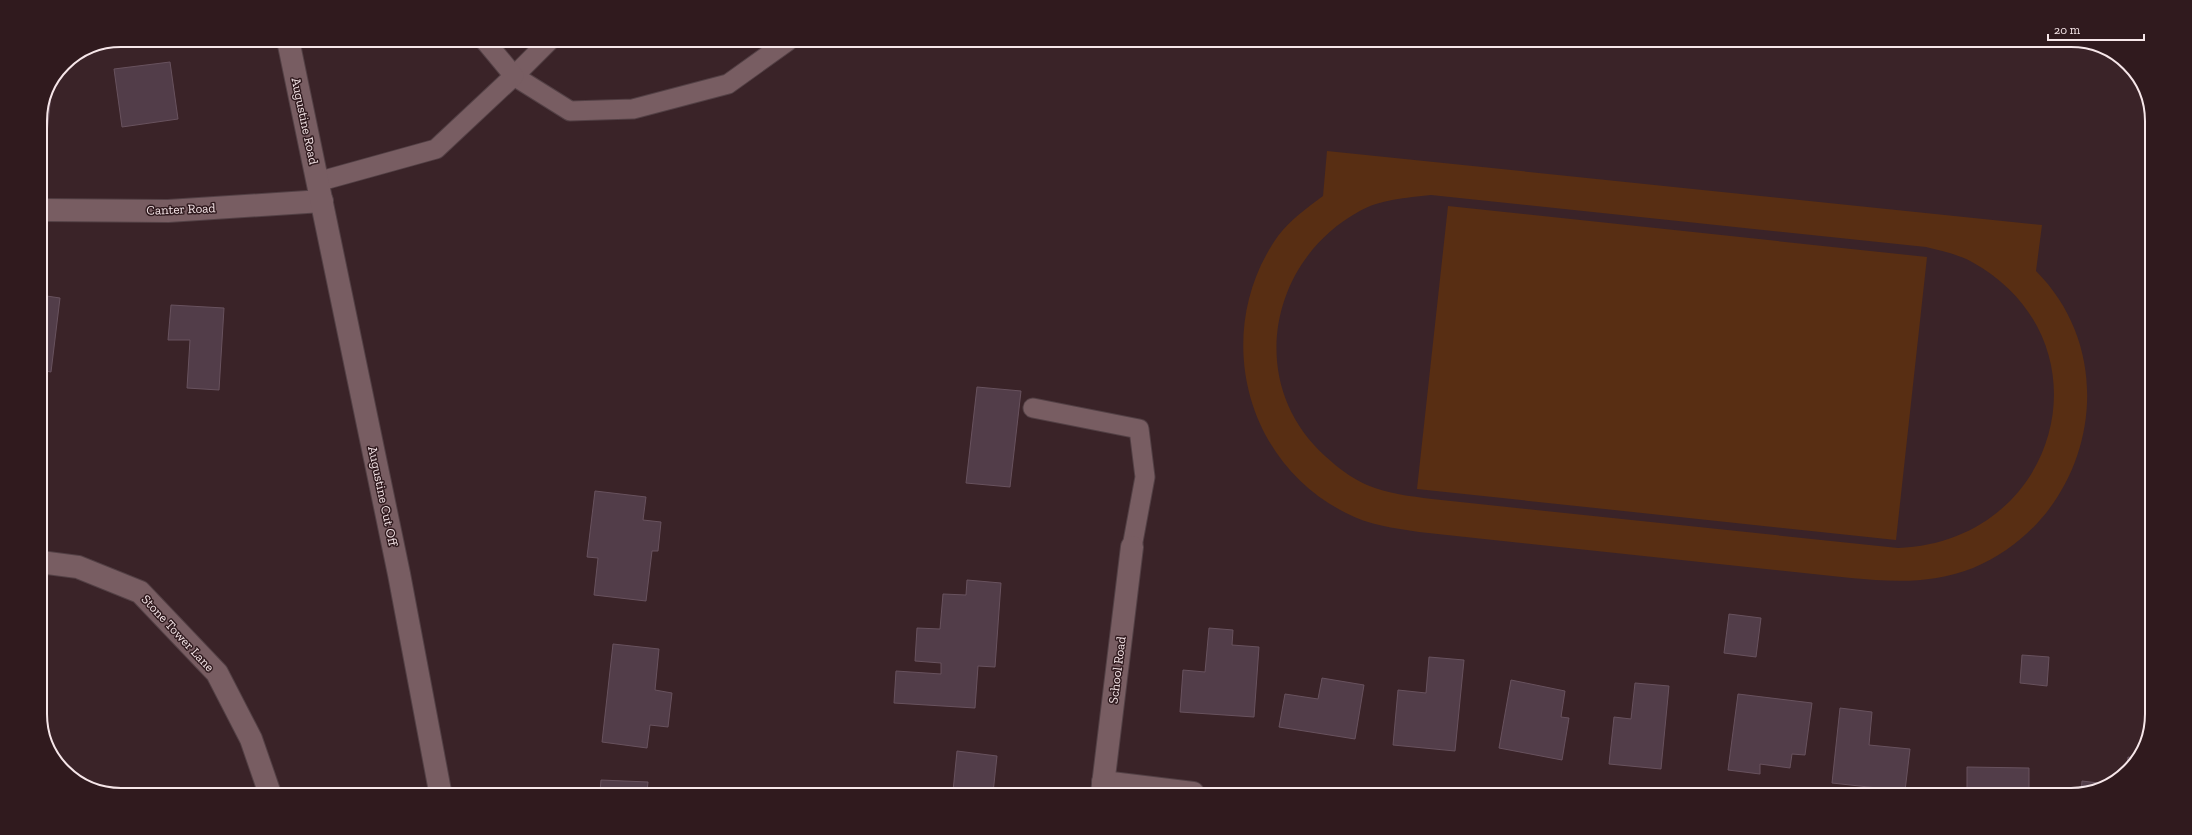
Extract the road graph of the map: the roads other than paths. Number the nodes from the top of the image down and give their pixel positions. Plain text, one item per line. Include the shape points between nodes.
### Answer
1 (289, 47) edge
2 (490, 47) edge
3 (543, 47) edge
4 (781, 47) edge
5 (514, 76) junction
6 (320, 191) junction
7 (47, 210) edge
8 (1033, 408) dead end
9 (1132, 547) joint
10 (47, 563) edge
11 (1103, 787) edge
12 (268, 788) edge
13 (439, 788) edge
14 (1118, 788) edge

1 - 6 street, Augustine Road
2 - 5 lane
3 - 5 lane
4 - 5 lane via 728,84 632,109 570,111
5 - 6 lane via 436,149
6 - 7 street, Canter Road via 168,211
6 - 13 street, Augustine Cut Off via 399,574
8 - 9 lane via 1139,430 1145,477
9 - 11 street, School Road
10 - 12 street, Stone Tower Lane via 78,567 140,592 217,673 251,739
11 - 14 street

